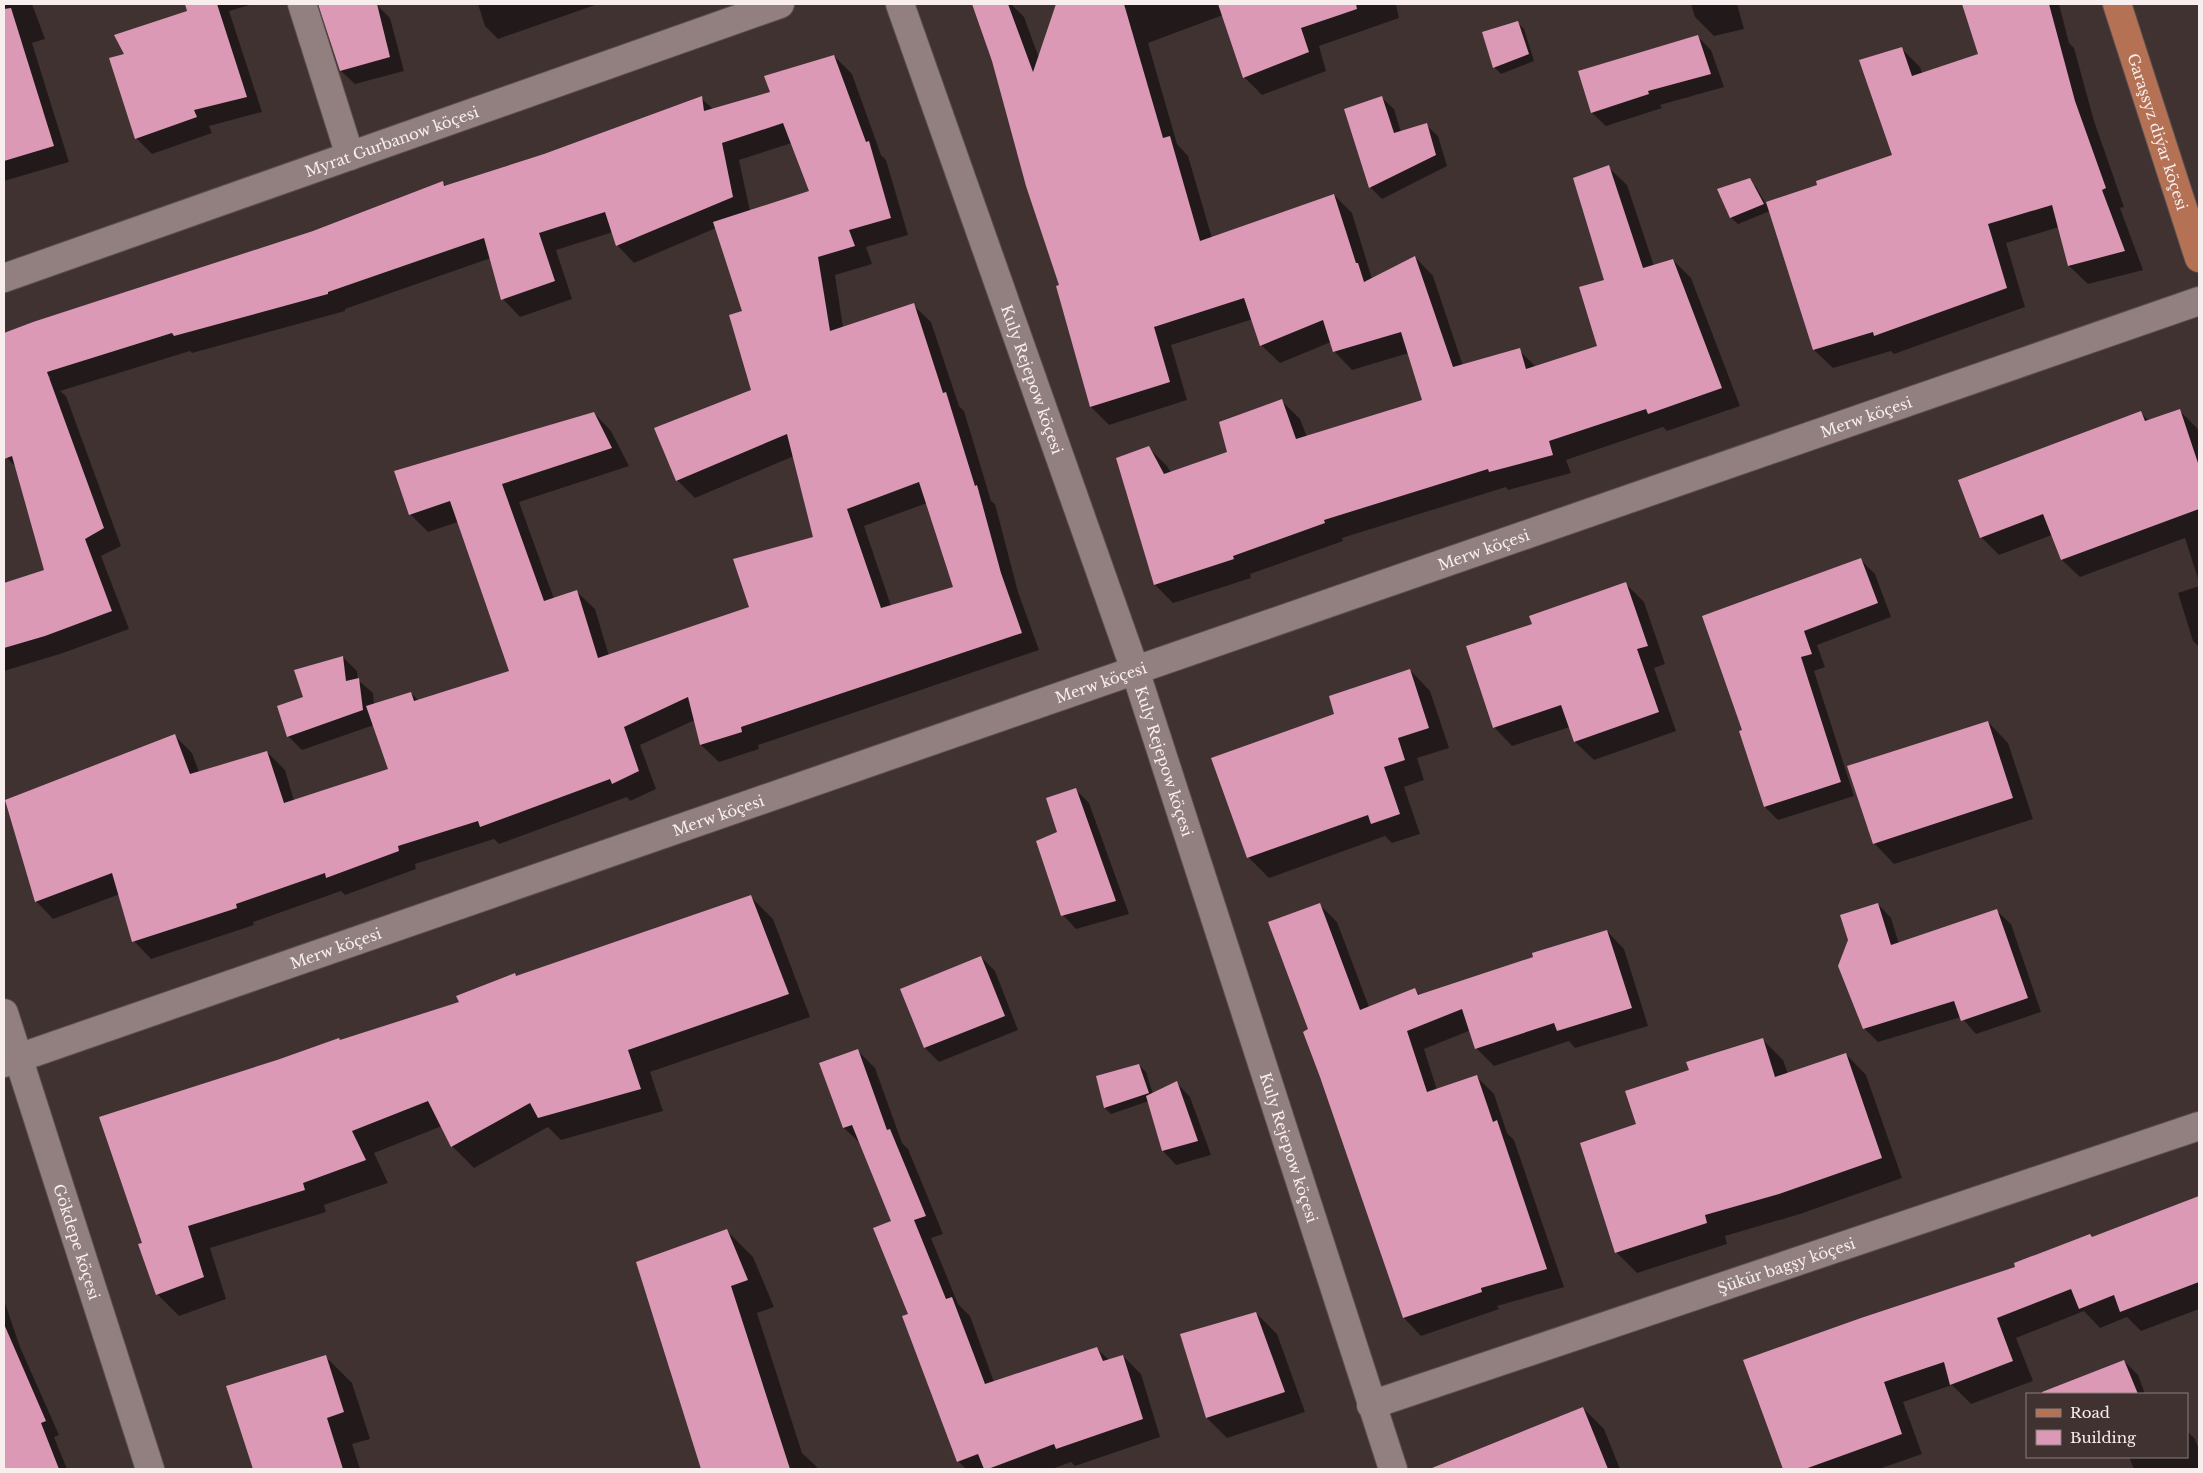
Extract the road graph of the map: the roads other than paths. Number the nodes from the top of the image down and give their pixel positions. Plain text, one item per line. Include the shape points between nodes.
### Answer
1 (302, 4) edge
2 (780, 4) edge
3 (900, 4) edge
4 (2117, 4) edge
5 (350, 156) junction
6 (2199, 258) edge
7 (4, 278) edge
8 (2199, 301) edge
9 (1135, 670) junction
10 (4, 1013) edge
11 (11, 1060) edge
12 (2199, 1126) edge
13 (1371, 1405) junction
14 (150, 1469) edge
15 (1392, 1469) edge

1 - 5 street
2 - 5 street, Myrat Gurbanow köçesi
3 - 9 street, Kuly Rejepow köçesi
4 - 6 main road, Garaşsyz diýar köçesi
5 - 7 street, Myrat Gurbanow köçesi
8 - 9 street, Merw köçesi
9 - 11 street, Merw köçesi
9 - 13 street, Kuly Rejepow köçesi
10 - 11 street, Gökdepe köçesi
11 - 14 street, Gökdepe köçesi
12 - 13 street, Şükür bagşy köçesi
13 - 15 street, Kuly Rejepow köçesi

